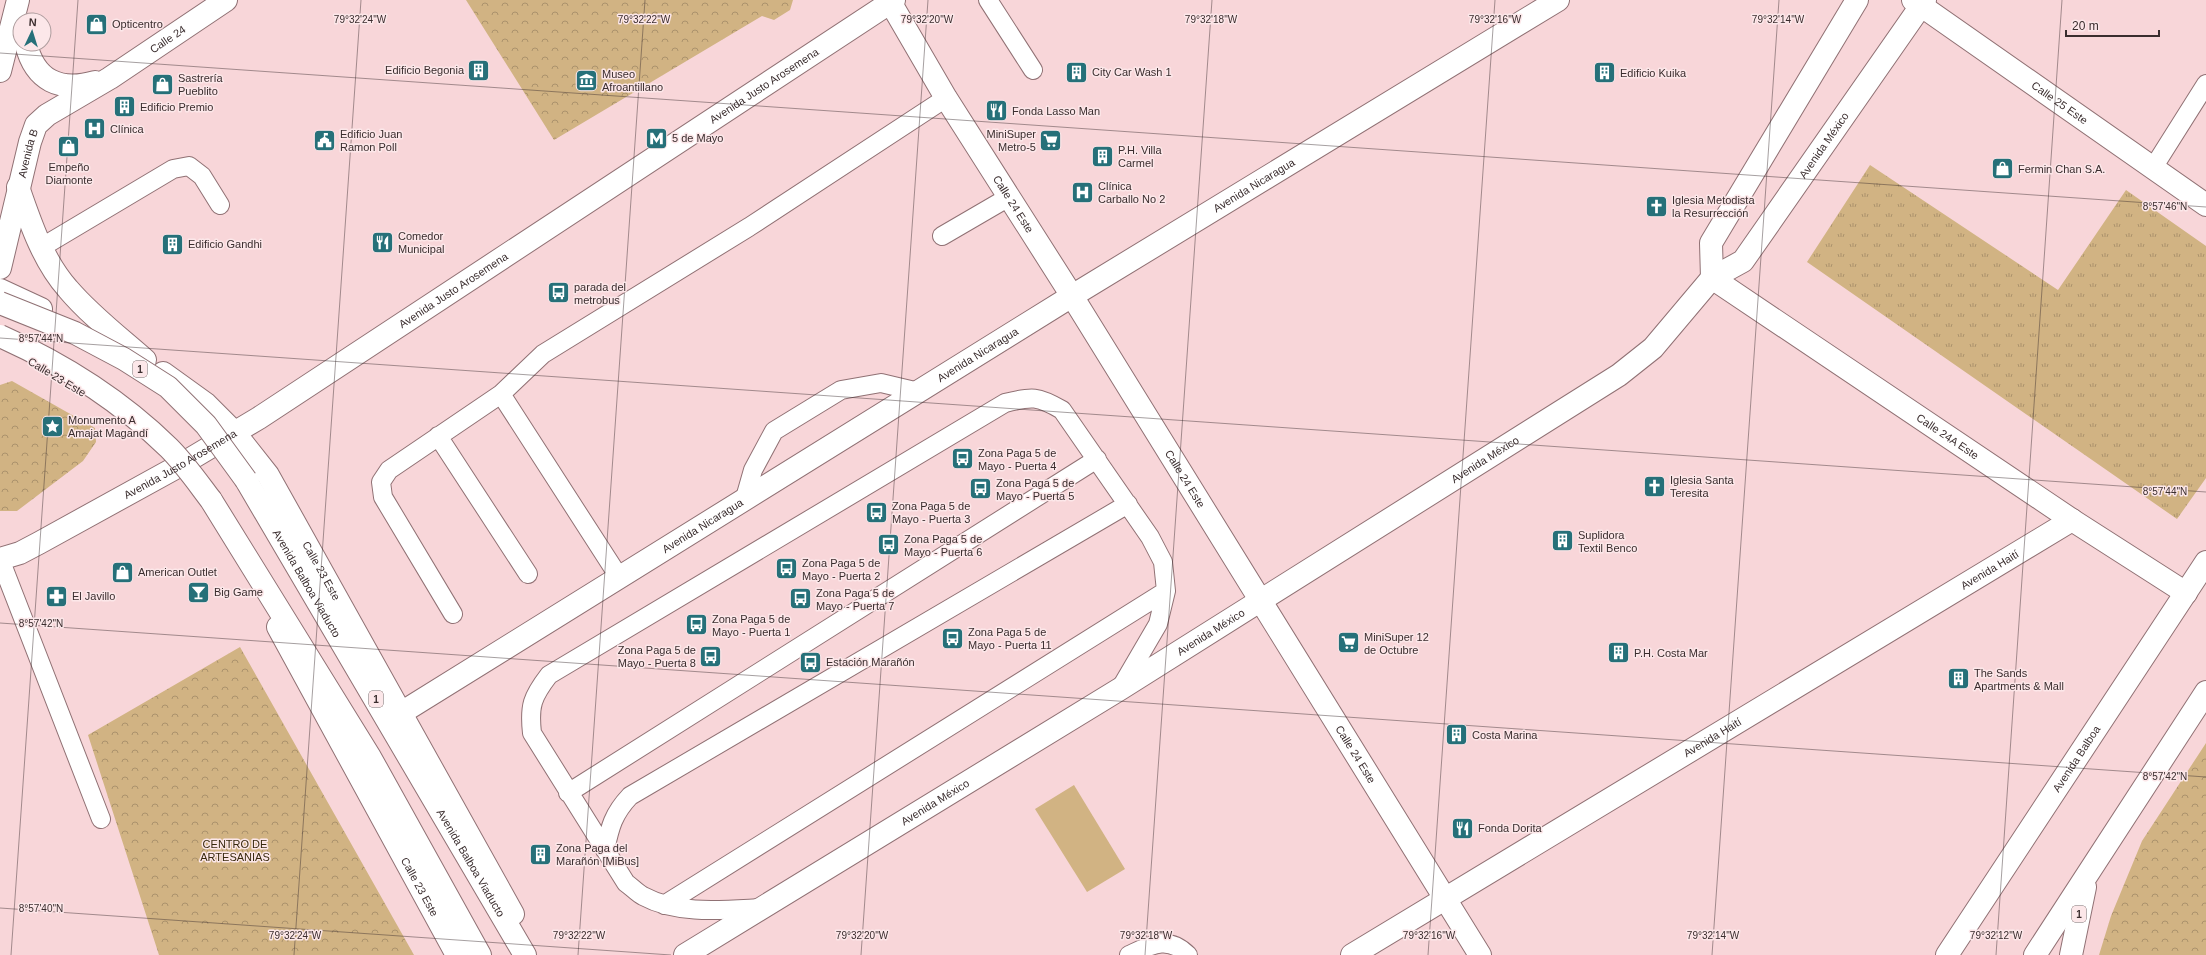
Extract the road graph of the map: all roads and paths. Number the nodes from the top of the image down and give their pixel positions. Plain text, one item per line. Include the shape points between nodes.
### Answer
1 (18, 0) edge
2 (26, 0) edge
3 (226, 0) edge
4 (988, 0) edge
5 (1558, 0) edge
6 (1857, 0) edge
7 (891, 1) edge
8 (1919, 2) edge
9 (25, 12) edge
10 (28, 52) edge
11 (1034, 70) dead end
12 (0, 71) edge
13 (110, 78) junction
14 (2206, 84) edge
15 (946, 98) junction
16 (2152, 168) junction
17 (18, 187) junction
18 (1009, 197) junction
19 (220, 205) dead end
20 (2206, 206) edge
21 (942, 236) dead end
22 (42, 247) junction
23 (0, 268) edge
24 (1712, 278) junction
25 (0, 290) edge
26 (1072, 296) junction
27 (0, 304) edge
28 (0, 336) edge
29 (0, 345) edge
30 (145, 360) junction
31 (919, 392) junction
32 (501, 394) junction
33 (234, 432) junction
34 (438, 436) junction
35 (1097, 459) junction
36 (177, 467) junction
37 (745, 498) junction
38 (1128, 504) junction
39 (2072, 520) junction
40 (0, 559) edge
41 (2206, 562) edge
42 (528, 574) dead end
43 (619, 577) junction
44 (1166, 591) junction
45 (2186, 593) junction
46 (1261, 601) junction
47 (453, 614) dead end
48 (1120, 689) junction
49 (2206, 692) edge
50 (400, 713) junction
51 (568, 793) junction
52 (101, 819) dead end
53 (605, 850) junction
54 (2088, 874) junction
55 (1446, 899) junction
56 (664, 905) junction
57 (761, 908) junction
58 (457, 955) edge
59 (480, 955) edge
60 (525, 955) edge
61 (536, 955) edge
62 (685, 955) edge
63 (1129, 955) edge
64 (1188, 955) edge
65 (1352, 955) edge
66 (1480, 955) edge
67 (1947, 955) edge
68 (2035, 955) edge
69 (2071, 955) edge

1 - 12 main road
2 - 9 main road
3 - 13 main road, Calle 24
4 - 11 lane
5 - 26 main road, Avenida Nicaragua
6 - 24 main road via 1711,243
7 - 15 main road, Calle 24 Este
7 - 33 main road, Avenida Justo Arosemena
8 - 16 main road, Calle 25 Este
8 - 24 main road, Avenida México via 1743,261
10 - 13 main road via 41,74 61,86 83,85
13 - 17 main road, Avenida B via 47,115 36,125
14 - 16 lane
15 - 18 main road, Calle 24 Este
15 - 32 lane via 749,228 542,354
16 - 20 main road, Calle 25 Este
17 - 22 main road
17 - 23 main road, Avenida B
18 - 21 lane
18 - 26 main road, Calle 24 Este
19 - 22 lane via 202,176 189,166 173,169
22 - 30 main road via 67,289
24 - 39 main road, Calle 24A Este
24 - 46 main road, Avenida México via 1653,348 1619,375
25 - 30 main road, Calle 23 Este / 1
26 - 31 main road, Avenida Nicaragua
26 - 46 main road, Calle 24 Este
27 - 60 main road, Avenida Balboa Viaducto / 1, bridge via 75,333 124,359 168,387 206,425 246,480
28 - 59 main road, bridge via 84,379 130,412 170,449 211,500 370,757
29 - 36 main road, Calle 23 Este via 63,379 115,414
30 - 33 main road, Calle 23 Este / 1 via 206,404
31 - 37 main road, Avenida Nicaragua
31 - 37 lane via 881,383 841,390 774,431 753,470
32 - 34 lane
32 - 43 lane
33 - 36 main road, Avenida Justo Arosemena
33 - 50 main road, Calle 23 Este / 1 via 268,475
34 - 42 lane
34 - 47 lane via 389,470 381,482 383,497
35 - 38 lane
35 - 51 lane
35 - 51 lane via 1062,410 1044,399 1025,398 1005,404 549,676 536,693 530,715 532,733
36 - 40 main road, Avenida Justo Arosemena via 20,553
36 - 58 main road, Calle 23 Este via 240,555
37 - 43 main road, Avenida Nicaragua
38 - 44 lane via 1163,562
38 - 53 lane via 630,796 613,819
39 - 45 main road, Calle 24A Este
39 - 55 main road, Avenida Haití
40 - 52 lane
41 - 45 main road, Avenida Balboa
43 - 50 main road, Avenida Nicaragua
44 - 48 lane via 1158,624
44 - 56 lane
45 - 67 main road, Avenida Balboa
46 - 48 main road, Avenida México
46 - 55 main road, Calle 24 Este
48 - 57 main road, Avenida México
49 - 54 main road, 1
50 - 61 main road, Calle 23 Este / 1
51 - 53 lane
53 - 56 lane via 626,883 642,896
54 - 68 main road
54 - 69 main road, 1
55 - 65 main road, Avenida Haití
55 - 66 main road, Calle 24 Este
56 - 57 lane via 708,910
57 - 62 main road, Avenida México
63 - 64 lane via 1155,943 1179,946

